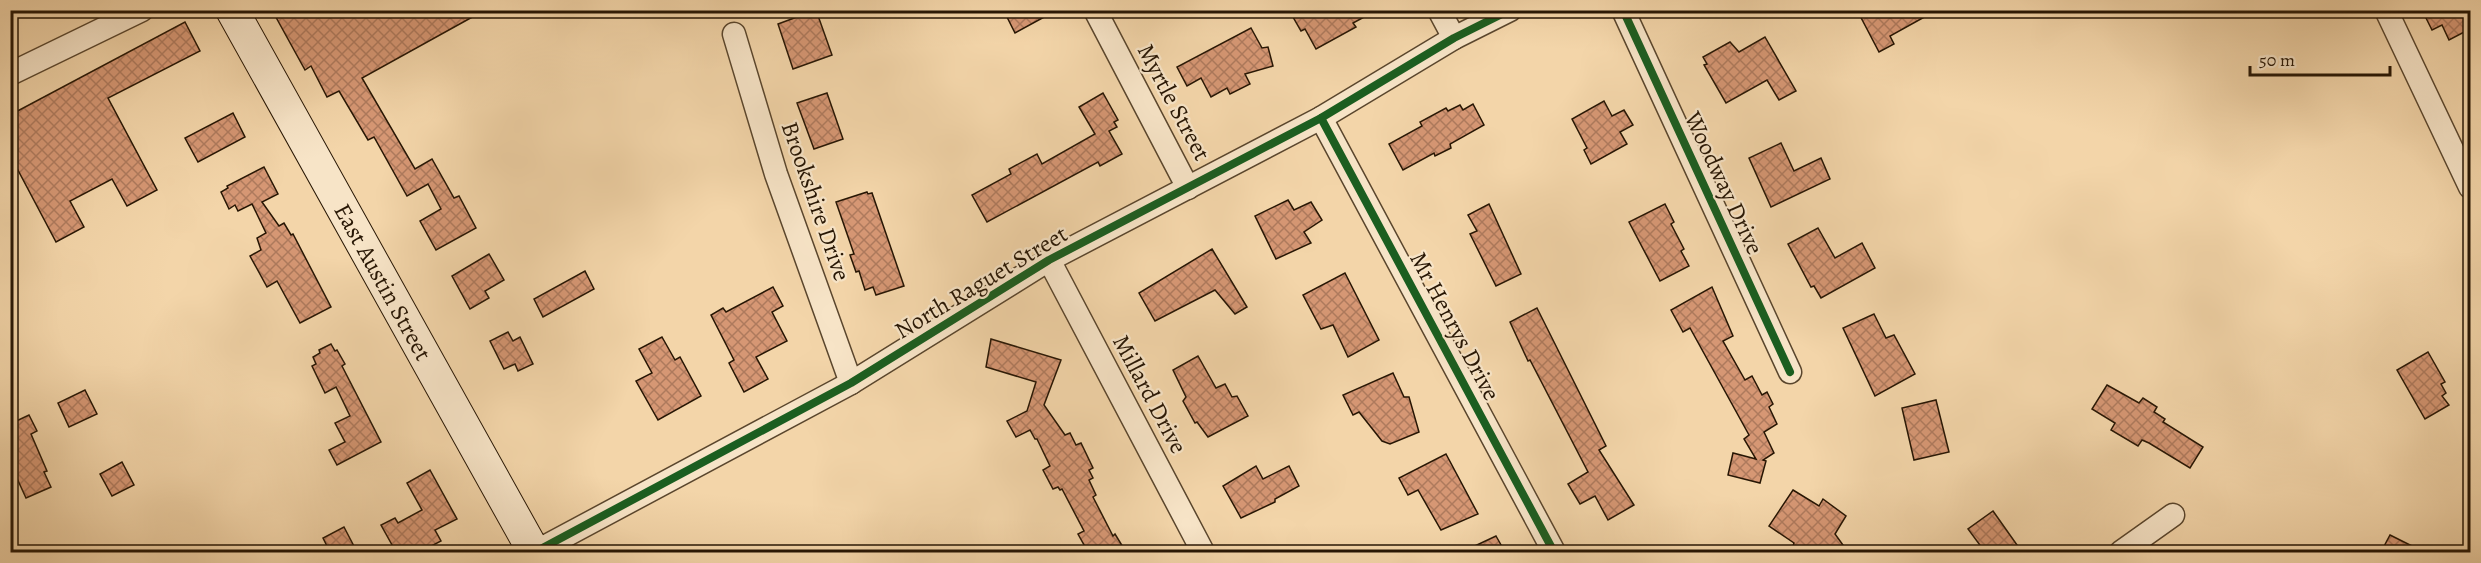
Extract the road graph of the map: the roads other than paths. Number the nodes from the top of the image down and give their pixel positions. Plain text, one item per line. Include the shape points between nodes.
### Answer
1 (142, 10) edge
2 (232, 10) edge
3 (1095, 10) edge
4 (1440, 10) edge
5 (1510, 10) edge
6 (1623, 10) edge
7 (2386, 10) edge
8 (734, 34) dead end
9 (1454, 38) junction
10 (10, 74) edge
11 (1321, 118) junction
12 (2470, 187) edge
13 (1188, 188) junction
14 (1049, 260) junction
15 (1790, 372) dead end
16 (851, 383) junction
17 (2173, 515) dead end
18 (534, 552) edge
19 (1203, 552) edge
20 (1554, 552) edge
21 (2121, 552) edge

1 - 10 street
2 - 18 main road, East Austin Street
3 - 13 street, Myrtle Street
4 - 9 street
5 - 9 street, North Raguet Street
6 - 15 street, Woodway Drive
7 - 12 street
8 - 16 street, Brookshire Drive via 776,174
9 - 11 street, North Raguet Street
11 - 13 street, North Raguet Street
11 - 20 street, Mr Henrys Drive
13 - 14 street, North Raguet Street
14 - 16 street, North Raguet Street
14 - 19 street, Millard Drive
16 - 18 street, North Raguet Street
17 - 21 street

